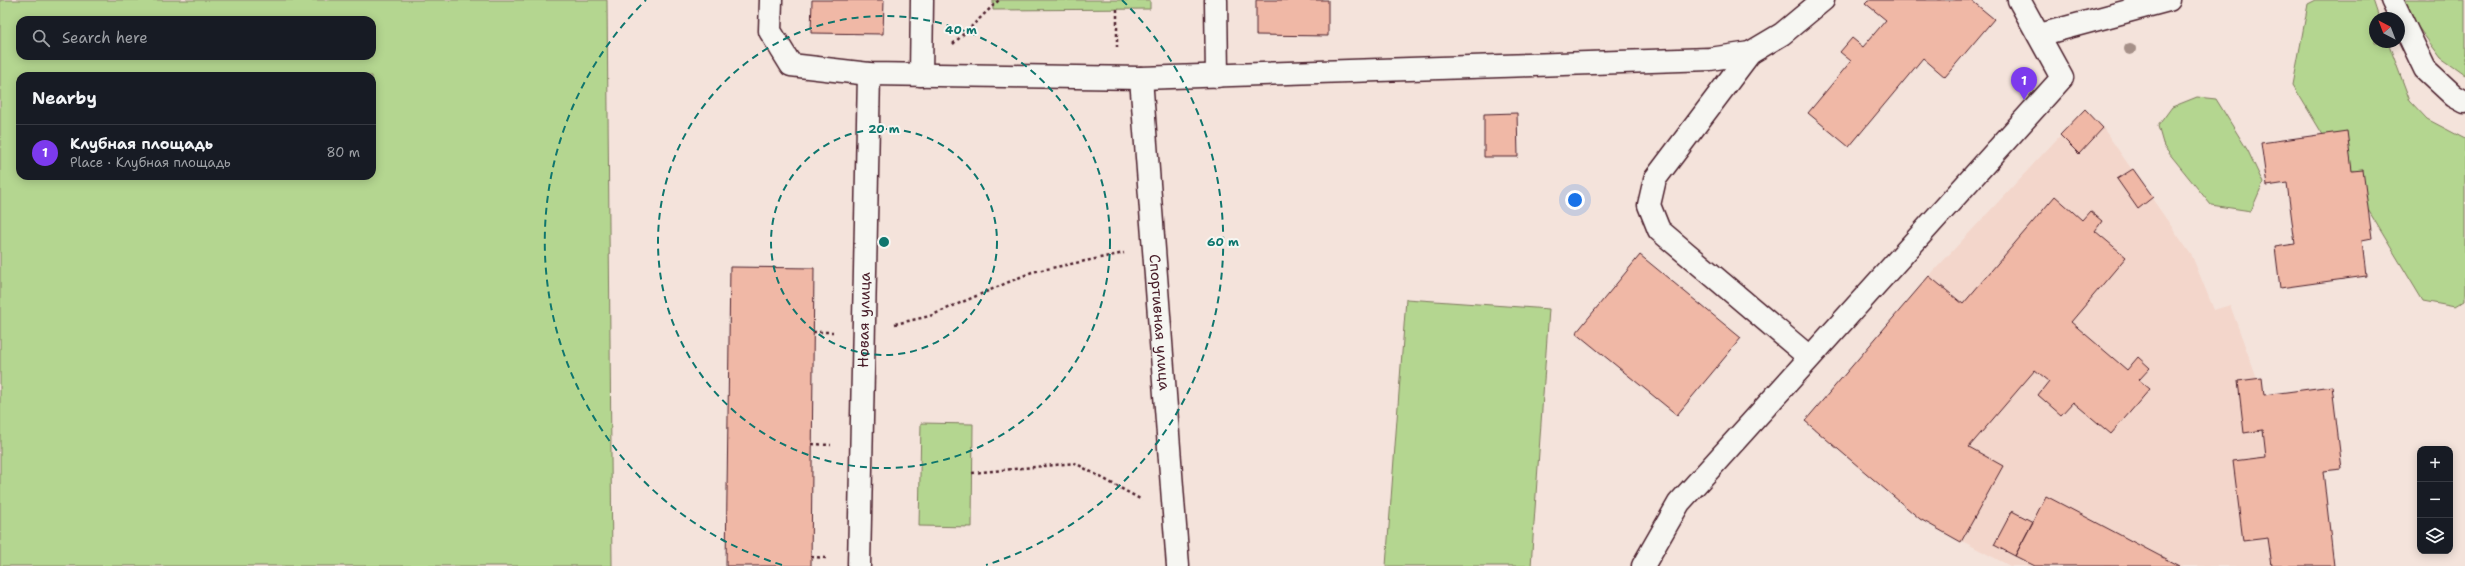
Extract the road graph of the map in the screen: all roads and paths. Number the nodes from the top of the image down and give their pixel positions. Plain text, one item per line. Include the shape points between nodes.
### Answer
1 (770, 0) edge
2 (922, 0) edge
3 (999, 0) edge
4 (1216, 0) edge
5 (1823, 0) edge
6 (2019, 0) edge
7 (2169, 0) edge
8 (2392, 0) edge
9 (1117, 9) dead end
10 (2039, 36) junction
11 (1750, 53) junction
12 (869, 74) junction
13 (921, 75) junction
14 (1217, 76) junction
15 (1118, 78) junction
16 (1141, 78) junction
17 (2465, 102) edge
18 (1154, 246) junction
19 (863, 331) junction
20 (1809, 358) junction
21 (972, 473) dead end
22 (1174, 519) junction
23 (859, 566) edge
24 (1178, 566) edge
25 (1643, 566) edge

1 - 12 street via 770,31 791,65
2 - 13 street
3 - 13 path
4 - 14 street
5 - 11 street via 1782,34
6 - 10 street
7 - 10 street
8 - 17 street via 2425,69 2454,96
9 - 15 path
10 - 20 street via 2062,78
11 - 14 street via 1710,58
11 - 20 street via 1655,179 1649,205 1659,230
12 - 13 street
12 - 19 street, Новая улица
13 - 15 street
14 - 16 street
15 - 16 street
16 - 18 street, Спортивная улица
18 - 19 path via 1032,272 930,316
18 - 22 street, Спортивная улица
19 - 23 street, Новая улица
20 - 25 street via 1679,503
21 - 22 path via 1075,463
22 - 24 street, Спортивная улица

